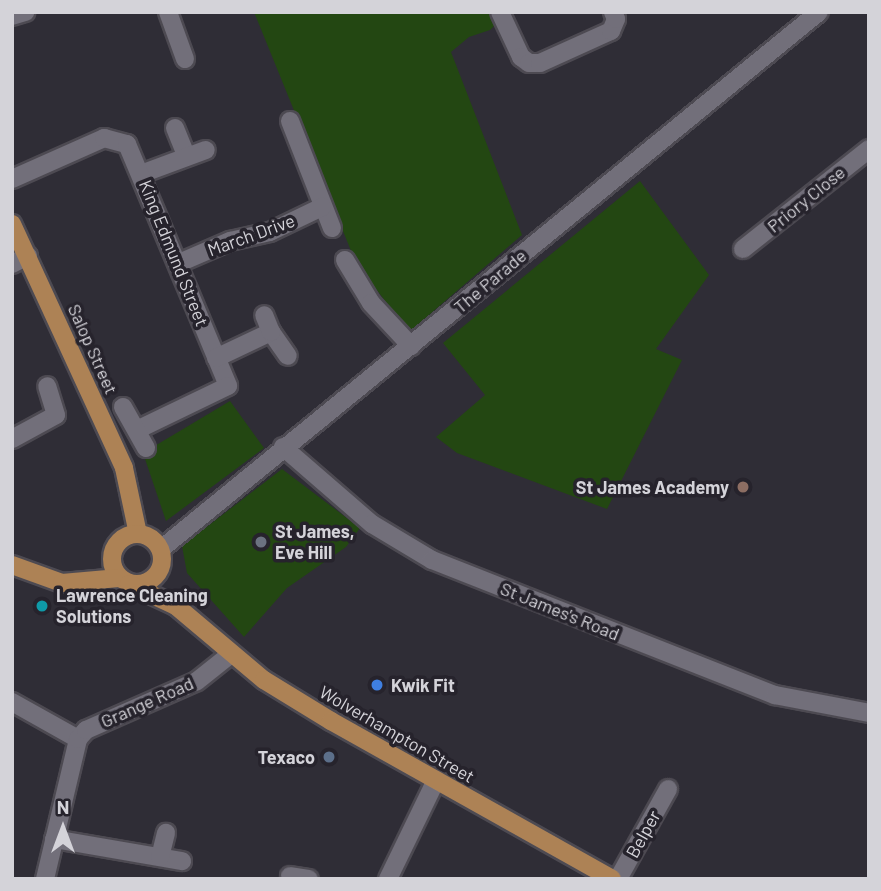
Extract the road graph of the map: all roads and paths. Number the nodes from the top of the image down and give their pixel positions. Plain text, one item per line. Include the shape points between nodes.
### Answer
1 (25, 12) edge
2 (168, 12) edge
3 (500, 12) edge
4 (613, 12) edge
5 (818, 12) edge
6 (12, 16) edge
7 (185, 59) dead end
8 (290, 121) dead end
9 (175, 128) dead end
10 (869, 149) edge
11 (206, 150) dead end
12 (187, 158) junction
13 (141, 174) junction
14 (12, 179) edge
15 (323, 207) junction
16 (12, 224) edge
17 (332, 228) dead end
18 (743, 249) dead end
19 (20, 260) edge
20 (345, 260) dead end
21 (179, 263) junction
22 (264, 315) dead end
23 (271, 332) junction
24 (411, 346) junction
25 (288, 356) dead end
26 (216, 358) junction
27 (47, 386) dead end
28 (123, 407) dead end
29 (137, 430) junction
30 (12, 439) edge
31 (283, 447) junction
32 (146, 448) dead end
33 (131, 535) junction
34 (161, 549) junction
35 (12, 565) edge
36 (159, 573) junction
37 (120, 574) junction
38 (176, 606) junction
39 (230, 654) junction
40 (12, 702) edge
41 (869, 713) edge
42 (78, 739) junction
43 (436, 780) junction
44 (668, 789) dead end
45 (166, 833) dead end
46 (54, 839) junction
47 (160, 857) junction
48 (182, 861) dead end
49 (593, 874) edge
50 (290, 876) dead end
51 (45, 879) edge
52 (309, 879) edge
53 (388, 879) edge
54 (612, 879) edge
55 (618, 879) edge

1 - 6 street
2 - 7 street
3 - 4 street via 528,63 540,63 611,31 616,19
5 - 24 street, The Parade
8 - 15 street
9 - 12 street
10 - 18 street, Priory Close
11 - 12 street
12 - 13 street
13 - 14 street, King Edmund Street via 127,144 114,138 93,142
13 - 21 street, King Edmund Street
15 - 17 street
15 - 21 street, March Drive via 270,232 230,241
16 - 19 main road, Salop Street
19 - 33 main road, Salop Street via 130,493
20 - 24 street via 371,303
21 - 26 street, King Edmund Street
22 - 23 street
23 - 25 street
23 - 26 street
24 - 31 street, The Parade
26 - 29 street, King Edmund Street via 228,386
27 - 30 street via 56,415
28 - 29 street
29 - 32 street
31 - 34 street, The Parade
31 - 41 street, St James's Road via 372,524 432,560 775,695
33 - 34 main road via 148,536
33 - 37 main road via 114,548
34 - 36 main road
35 - 37 main road via 62,583
36 - 37 main road via 145,584
36 - 38 main road, Wolverhampton Street
37 - 38 main road, Wolverhampton Street
38 - 39 main road, Wolverhampton Street
39 - 42 street, Grange Road via 197,681 86,730
39 - 43 main road, Wolverhampton Street via 324,717
40 - 42 street
42 - 46 street
43 - 49 main road, Wolverhampton Street
43 - 53 street
44 - 55 street, Belper
45 - 47 street
46 - 47 street
46 - 51 street
47 - 48 street
49 - 54 main road, Wolverhampton Street
50 - 52 street

